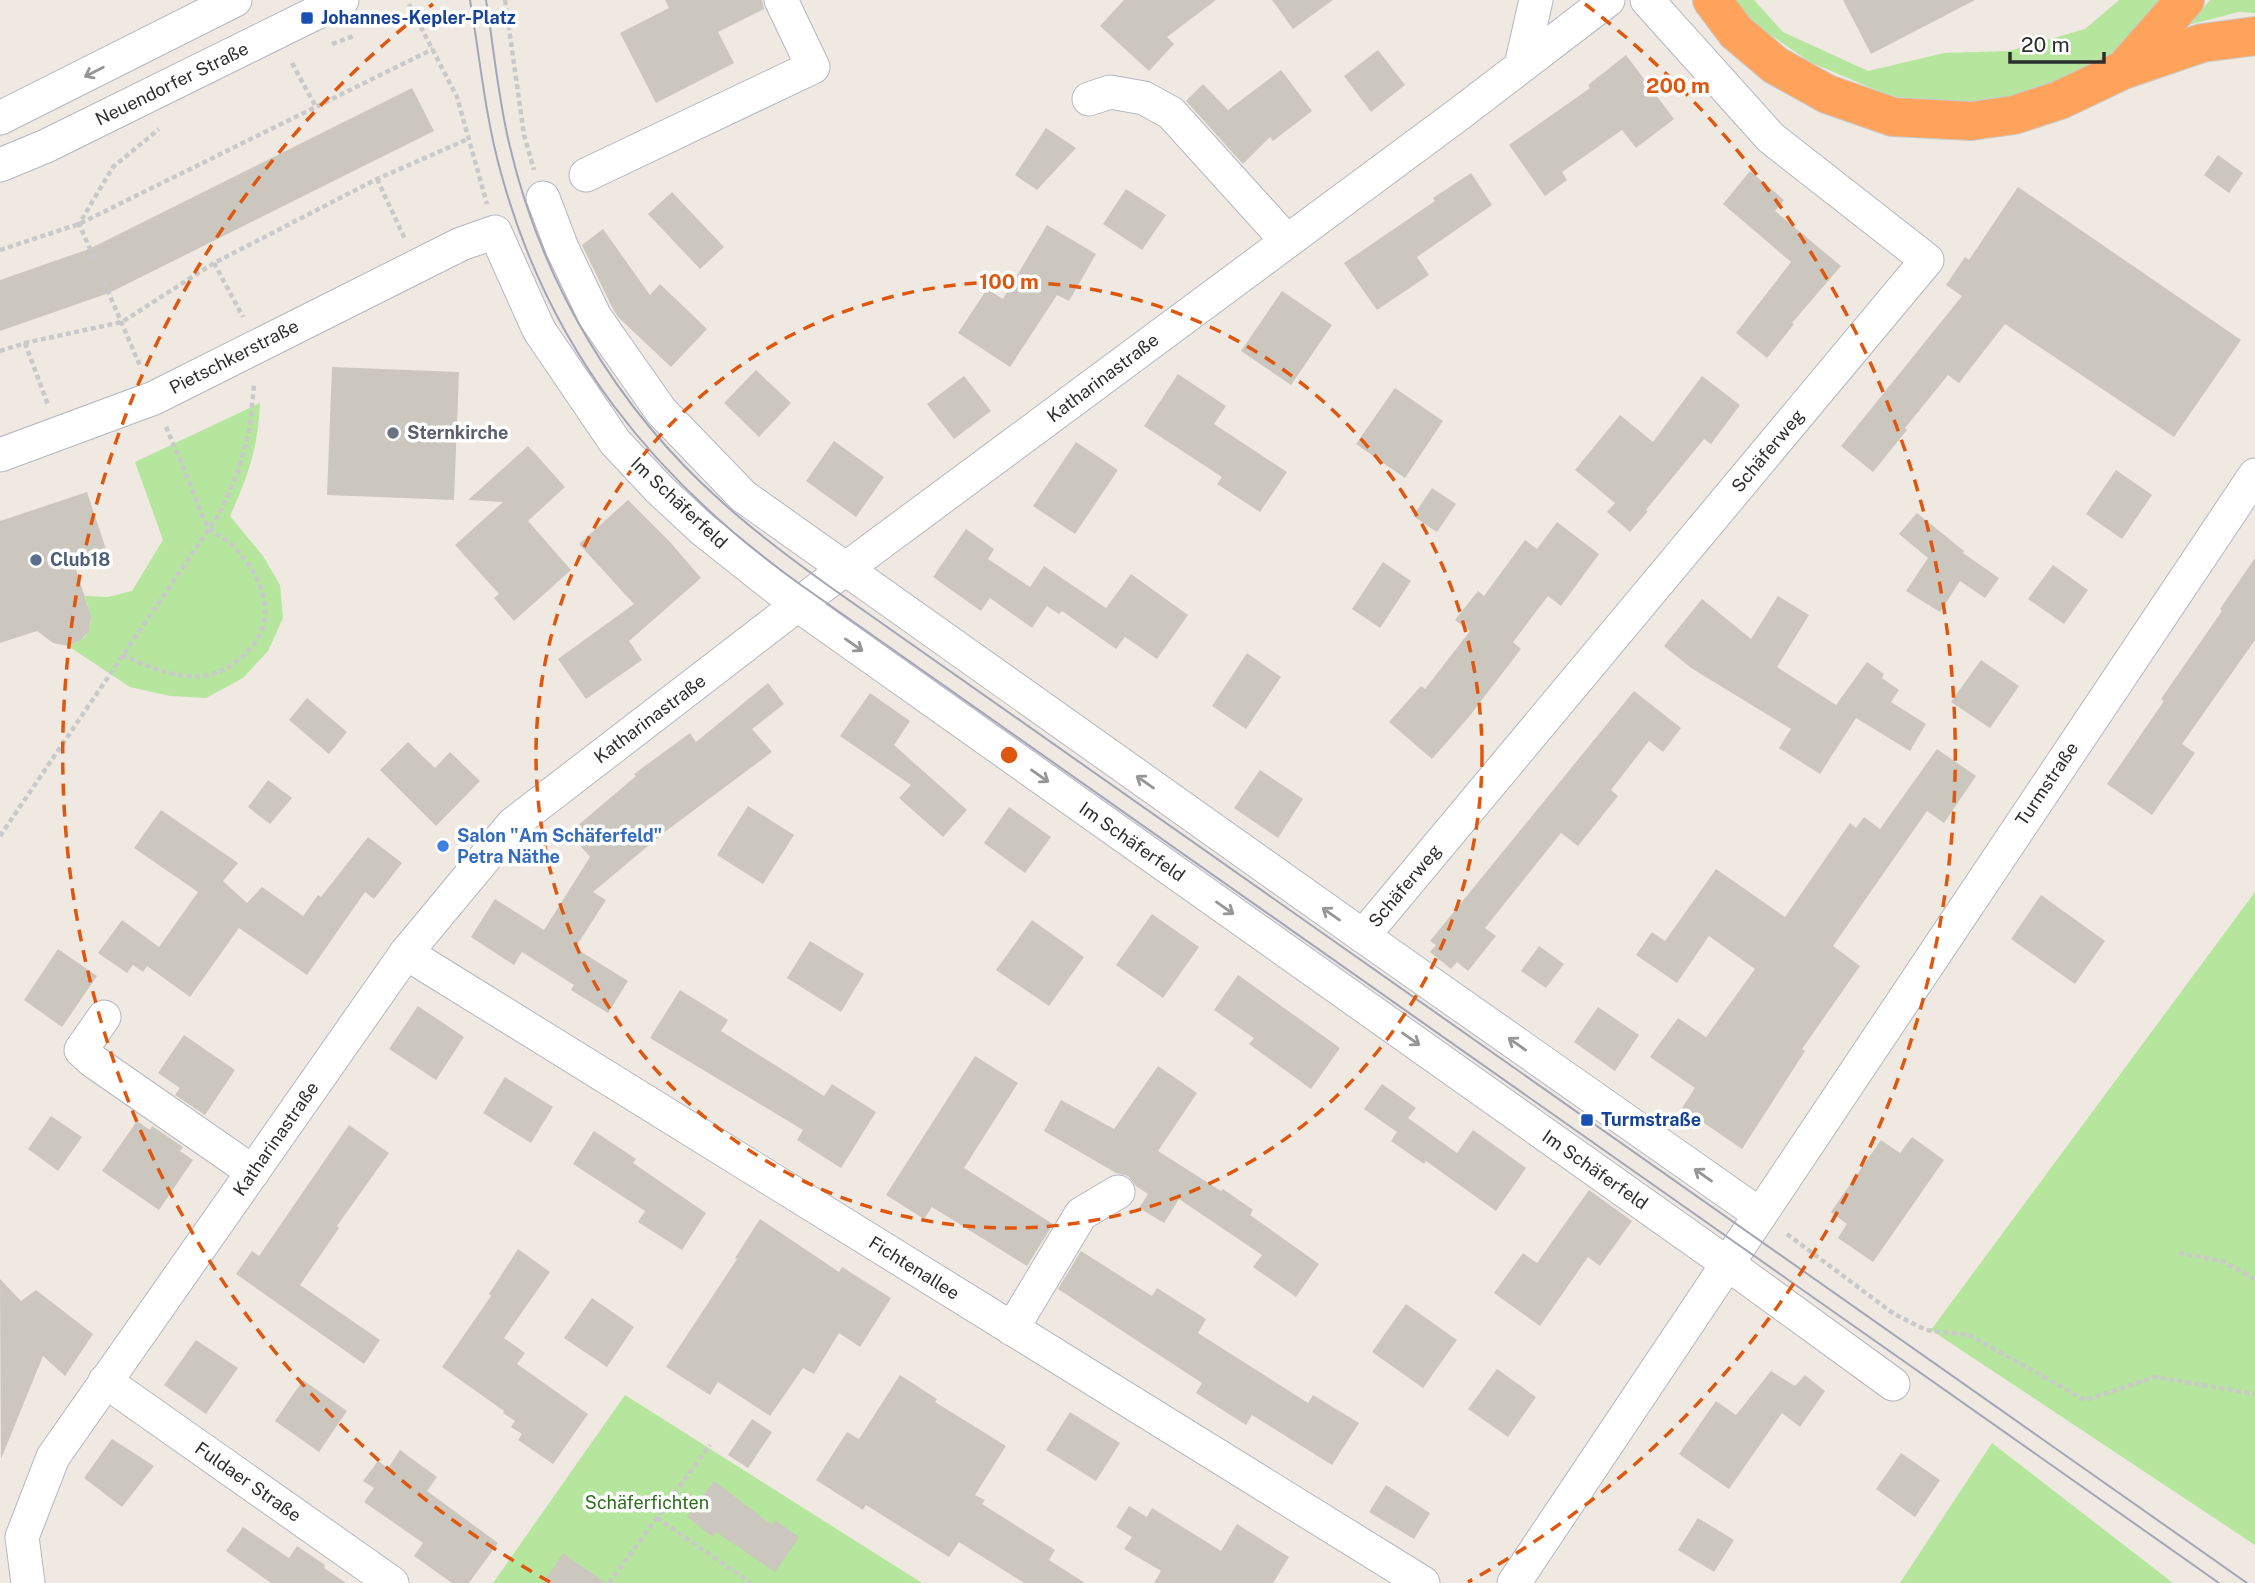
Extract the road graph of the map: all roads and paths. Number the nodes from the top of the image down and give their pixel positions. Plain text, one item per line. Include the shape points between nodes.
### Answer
1 (235, 0) edge
2 (342, 0) edge
3 (505, 0) edge
4 (781, 0) edge
5 (1536, 0) edge
6 (1608, 0) edge
7 (1647, 0) edge
8 (1712, 0) edge
9 (2185, 0) edge
10 (409, 4) dead end
11 (354, 36) dead end
12 (2255, 36) edge
13 (322, 48) dead end
14 (433, 49) junction
15 (292, 63) dead end
16 (1521, 66) junction
17 (2123, 70) junction
18 (1089, 99) dead end
19 (316, 107) junction
20 (0, 118) edge
21 (162, 127) dead end
22 (468, 139) junction
23 (0, 165) edge
24 (586, 175) dead end
25 (377, 179) junction
26 (543, 198) joint
27 (79, 224) junction
28 (495, 232) junction
29 (1287, 241) junction
30 (0, 250) edge
31 (94, 258) dead end
32 (214, 263) junction
33 (417, 266) junction
34 (25, 343) junction
35 (257, 345) junction
36 (0, 351) edge
37 (58, 433) junction
38 (0, 454) edge
39 (2255, 475) edge
40 (209, 528) junction
41 (846, 570) junction
42 (798, 605) junction
43 (122, 655) junction
44 (0, 836) edge
45 (1363, 936) junction
46 (406, 953) junction
47 (104, 1017) dead end
48 (253, 1172) junction
49 (1118, 1192) dead end
50 (1759, 1214) junction
51 (2179, 1253) dead end
52 (1728, 1264) junction
53 (2255, 1279) edge
54 (1012, 1329) junction
55 (105, 1381) junction
56 (1893, 1384) dead end
57 (2255, 1394) edge
58 (709, 1446) dead end
59 (657, 1518) junction
60 (11, 1532) edge
61 (28, 1583) edge
62 (392, 1583) edge
63 (609, 1583) edge
64 (751, 1583) edge
65 (1423, 1583) edge
66 (1514, 1583) edge

1 -> 20 street
2 - 23 street, Neuendorfer Straße
3 - 26 path via 524,135
4 - 24 street via 814,66
5 - 16 street
6 - 16 street, Katharinastraße
7 - 45 street, Schäferweg via 1771,138 1927,260
8 - 17 highway via 1736,32 1775,65 1827,94 1893,117 1971,121 2014,114 2060,100
9 - 17 highway
10 - 14 path
11 - 13 path
12 - 17 highway via 2202,43
14 - 19 path
14 - 22 path via 457,97
15 - 19 path
16 - 29 street, Katharinastraße
18 - 29 street via 1110,92 1144,98 1171,113
19 - 27 path
21 - 27 path via 113,167
22 - 25 path
22 - 28 path
25 - 32 path
25 - 33 path
26 - 41 street via 595,317 661,411 743,496
27 - 30 path
27 - 31 path
28 - 33 street, Pietschkerstraße
28 - 42 street, Im Schäferfeld via 539,330 615,442 702,529
29 - 41 street, Katharinastraße
32 - 34 path via 121,322
32 - 35 path
33 - 35 street, Pietschkerstraße
34 - 36 path
34 - 37 path
35 - 37 street, Pietschkerstraße via 154,398
35 - 40 path via 250,427 238,472
37 - 38 street, Pietschkerstraße
39 - 50 street, Turmstraße
40 - 43 path
40 - 43 path via 226,539 258,578 265,597 255,645 228,668 192,678
41 - 42 street, Katharinastraße
45 -> 41 street
42 - 46 street, Katharinastraße via 513,824
42 -> 52 street, Im Schäferfeld
43 - 44 path
50 -> 45 street
46 - 48 street, Katharinastraße
46 - 54 street, Fichtenallee
47 - 48 street via 81,1050
48 - 55 street, Katharinastraße
49 - 54 street via 1081,1214
50 - 52 street, Turmstraße
50 - 57 path via 1894,1314 1926,1330 1969,1335 2085,1400 2155,1377
51 - 53 path via 2221,1261
52 - 56 street, Im Schäferfeld
52 - 66 street, Turmstraße
54 - 65 street, Fichtenallee
55 - 60 street, Katharinastraße via 53,1457
55 - 62 street, Fuldaer Straße
58 - 59 path
59 - 63 path
59 - 64 path
60 - 61 street, Katharinastraße

